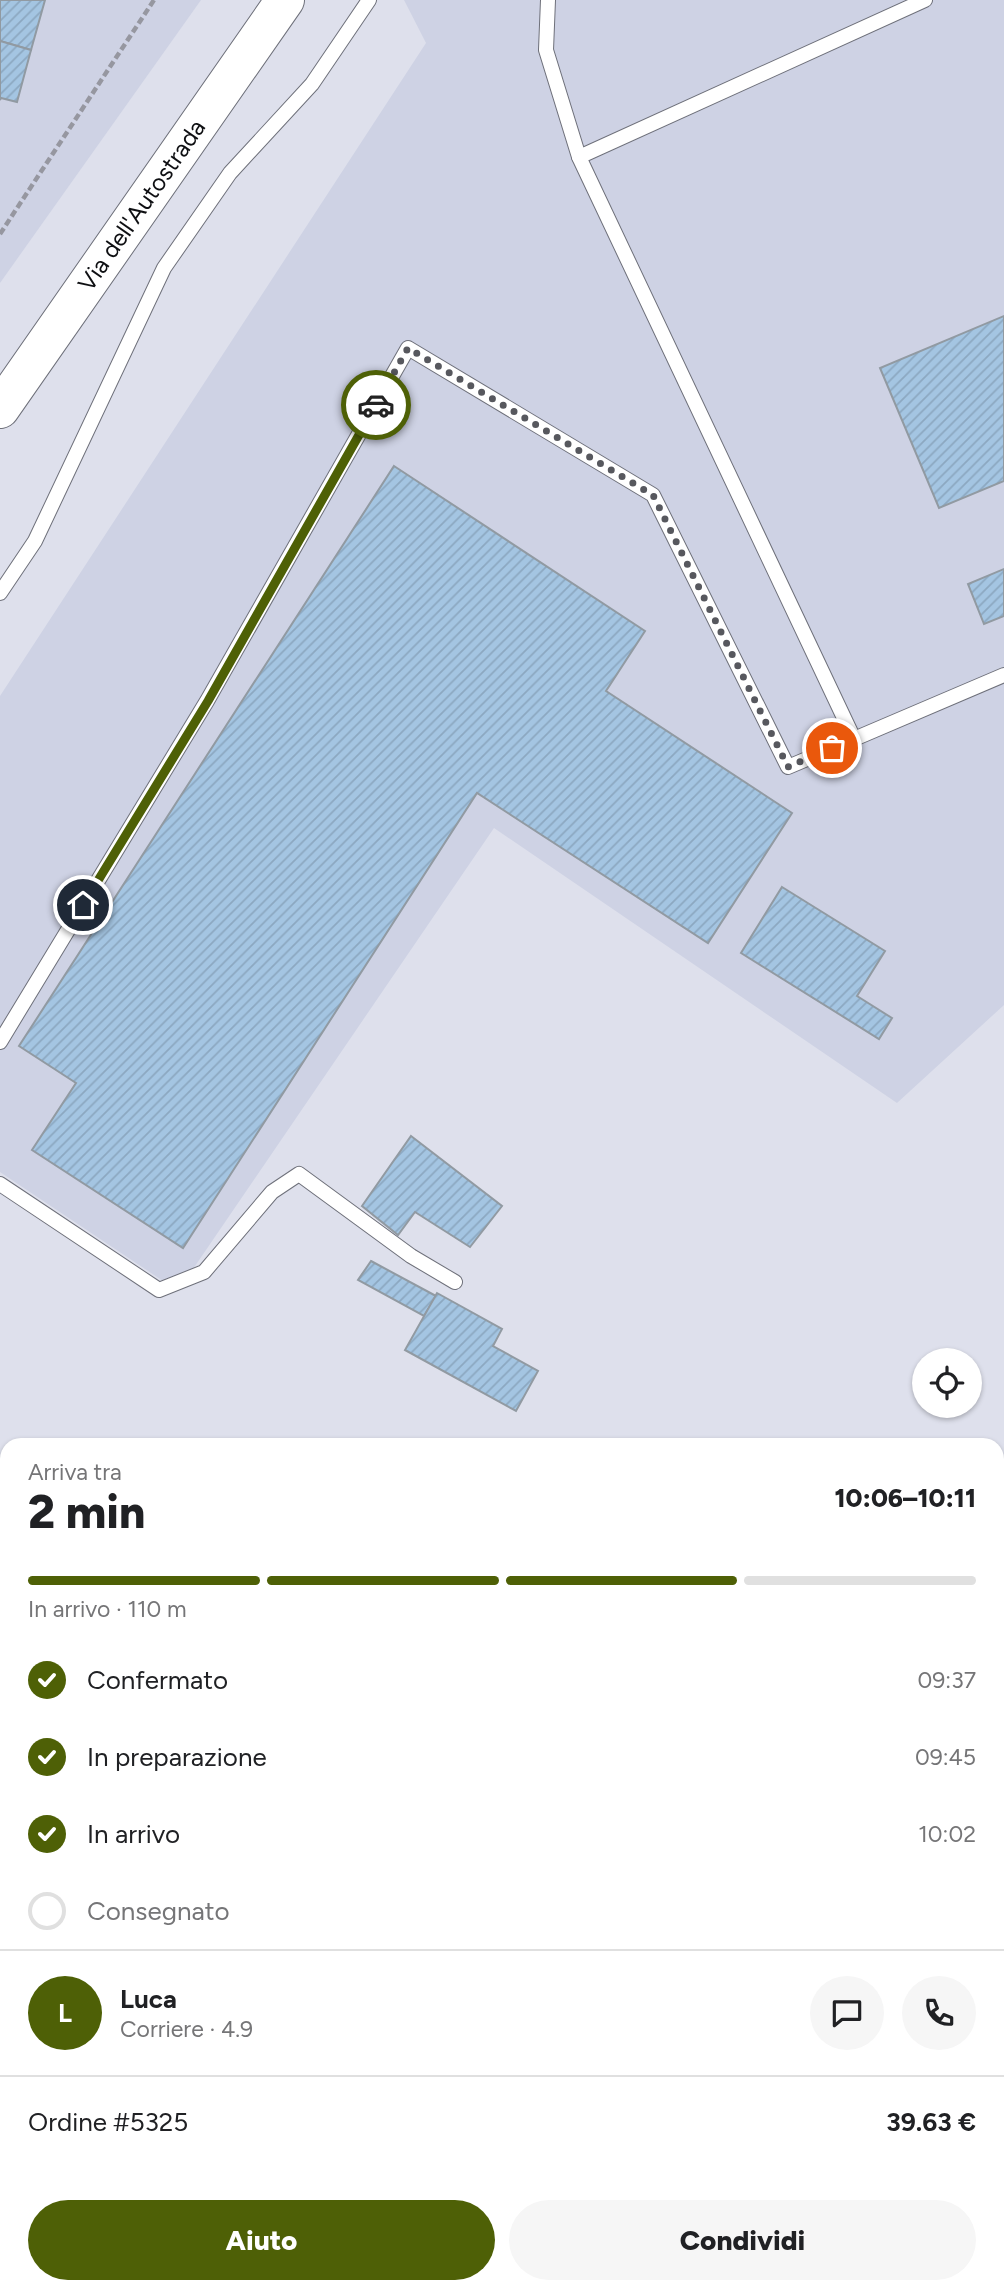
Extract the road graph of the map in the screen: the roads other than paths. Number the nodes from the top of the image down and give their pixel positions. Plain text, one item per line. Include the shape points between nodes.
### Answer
1 (285, 0) edge
2 (369, 0) edge
3 (548, 0) edge
4 (925, 0) edge
5 (579, 157) junction
6 (0, 409) edge
7 (0, 593) edge
8 (1004, 675) edge
9 (854, 739) junction
10 (0, 1042) edge
11 (0, 1184) edge
12 (455, 1282) dead end

1 - 6 main road, Via dell'Autostrada
2 - 7 lane via 312,84 230,173 164,268 35,541
3 - 5 lane via 546,50
4 - 5 lane
5 - 9 lane
8 - 9 lane
9 - 10 lane via 788,767 653,495 408,348 208,701
11 - 12 lane via 159,1290 204,1272 272,1192 299,1174 411,1256

